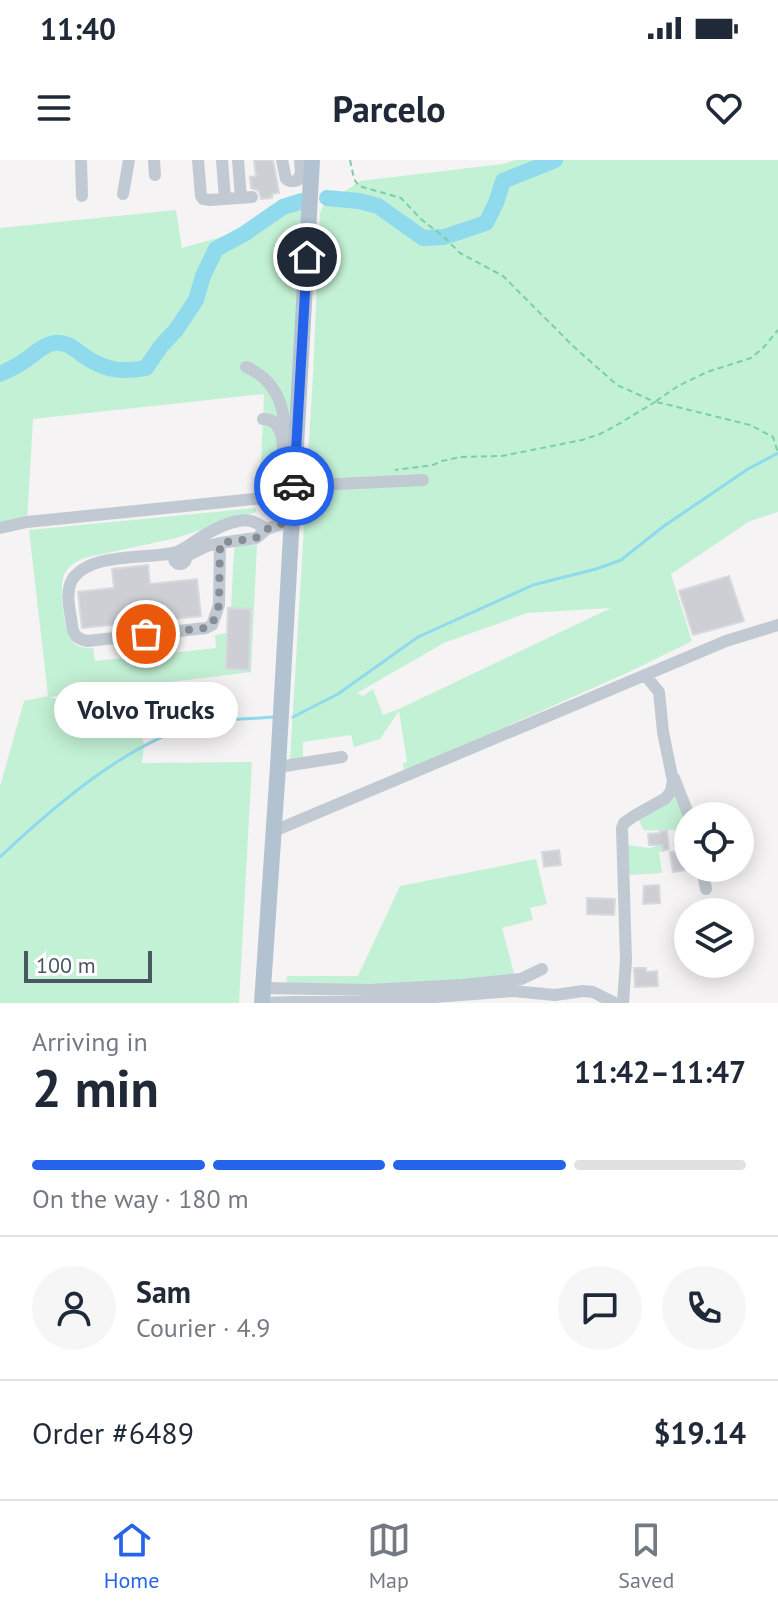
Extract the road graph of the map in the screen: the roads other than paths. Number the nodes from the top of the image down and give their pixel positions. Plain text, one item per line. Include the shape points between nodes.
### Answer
1 (81, 160) edge
2 (129, 160) edge
3 (154, 160) edge
4 (198, 160) edge
5 (222, 160) edge
6 (238, 160) edge
7 (282, 160) edge
8 (300, 160) edge
9 (312, 160) edge
10 (155, 175) dead end
11 (123, 194) dead end
12 (82, 196) dead end
13 (225, 199) junction
14 (246, 367) dead end
15 (263, 419) dead end
16 (283, 446) junction
17 (423, 480) dead end
18 (289, 492) junction
19 (292, 520) junction
20 (0, 528) edge
21 (267, 529) junction
22 (220, 543) junction
23 (181, 555) junction
24 (778, 625) edge
25 (645, 675) junction
26 (342, 757) dead end
27 (278, 767) junction
28 (671, 769) junction
29 (684, 802) edge
30 (274, 831) junction
31 (705, 882) edge
32 (706, 889) dead end
33 (542, 969) dead end
34 (263, 998) edge
35 (615, 1003) edge
36 (623, 1003) edge

1 - 12 street
2 - 11 street
3 - 10 street
4 - 13 street via 203,199
5 - 13 street
6 - 13 street via 246,198
7 - 8 street via 289,181 298,180
9 - 18 main road
14 - 16 street via 265,379 279,398
15 - 16 street via 277,423
16 - 18 street
17 - 18 street
18 - 19 main road
18 - 20 street
19 - 21 street
19 - 27 main road
21 - 22 street via 256,538
21 - 23 street via 242,520 211,532
22 - 23 street
22 - 23 street via 219,605 212,625 87,641 75,636 68,591 72,579 87,566
24 - 25 street
25 - 28 street via 659,692
25 - 30 street
26 - 27 street
27 - 30 main road
28 - 29 street
28 - 36 street via 673,781 666,798 622,828
30 - 34 main road
31 - 32 street
33 - 34 street via 521,979
34 - 35 street via 583,991

